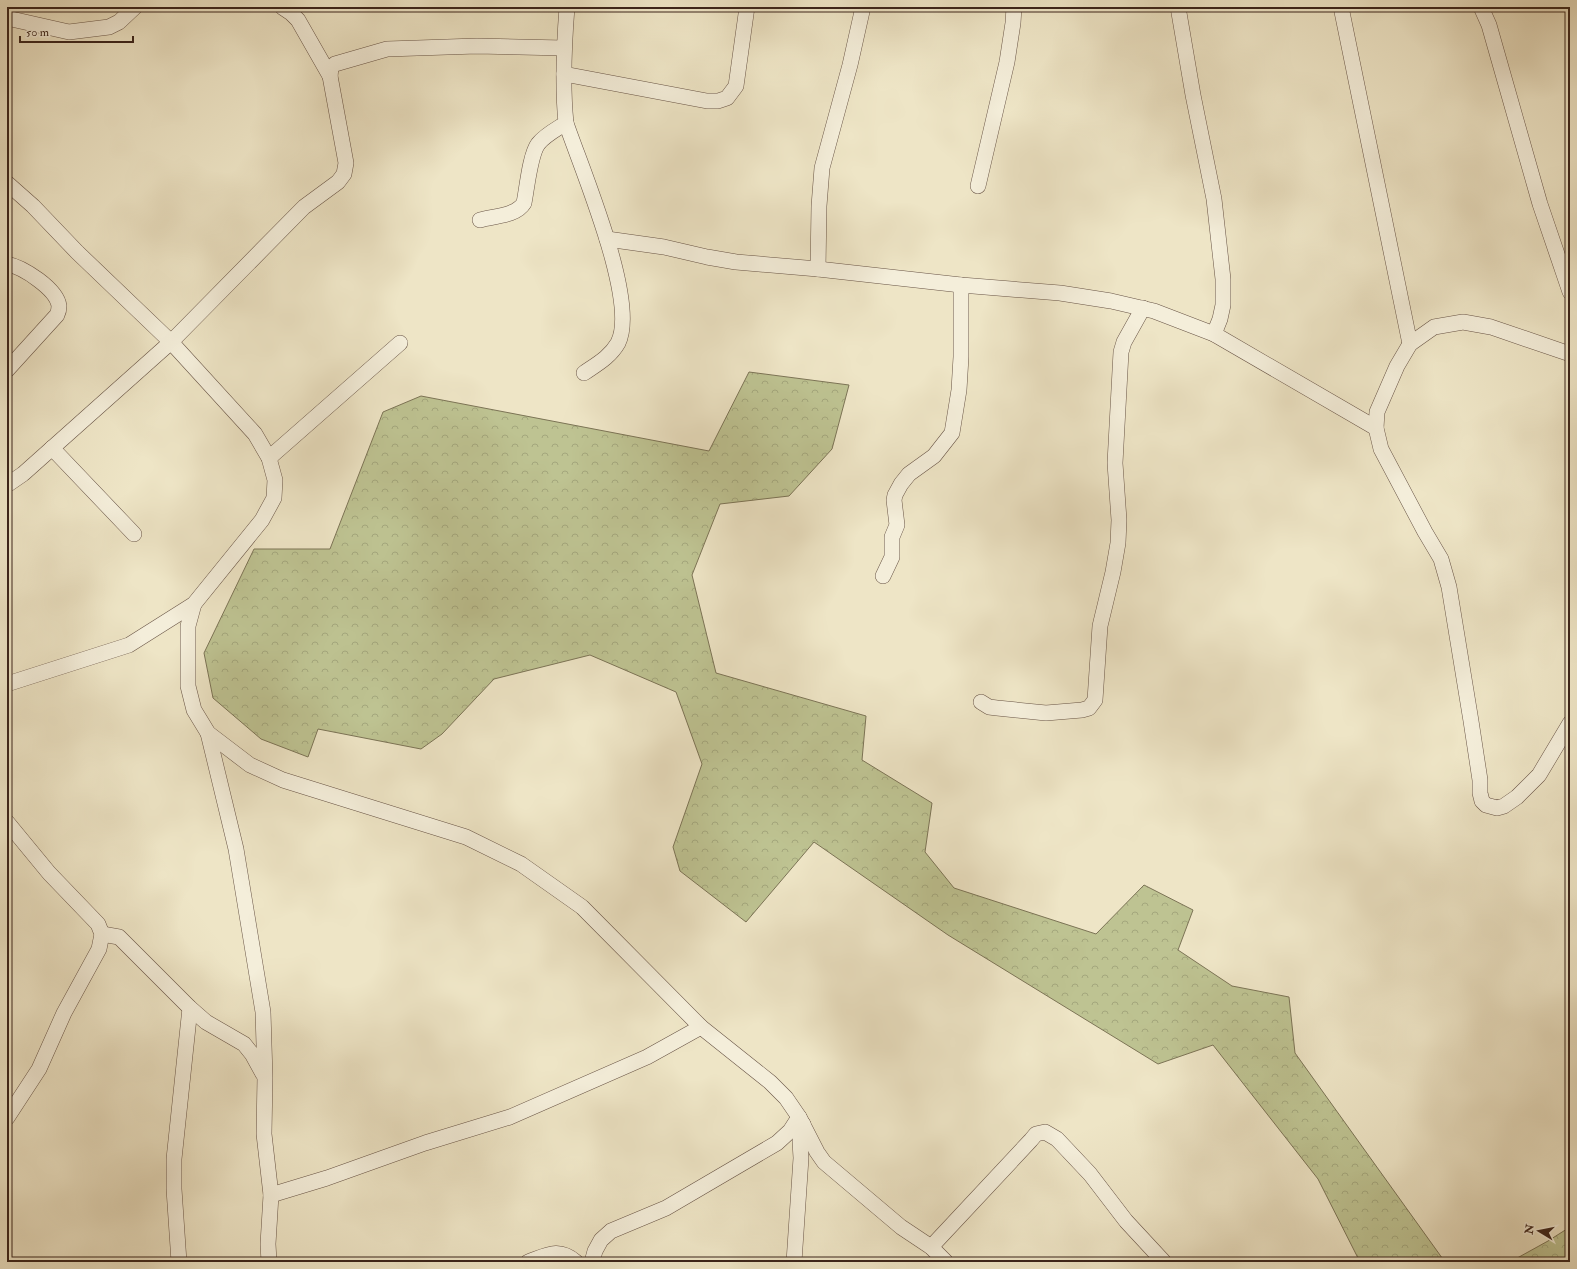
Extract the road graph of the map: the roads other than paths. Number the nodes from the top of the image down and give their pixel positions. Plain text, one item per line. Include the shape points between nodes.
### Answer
1 (135, 7) edge
2 (282, 7) edge
3 (567, 7) edge
4 (747, 7) edge
5 (863, 7) edge
6 (1014, 7) edge
7 (1178, 7) edge
8 (1341, 7) edge
9 (1481, 7) edge
10 (7, 18) edge
11 (564, 48) junction
12 (564, 74) junction
13 (330, 76) junction
14 (566, 123) junction
15 (7, 183) edge
16 (978, 186) dead end
17 (480, 220) dead end
18 (607, 238) junction
19 (7, 264) edge
20 (818, 269) junction
21 (960, 285) junction
22 (1570, 292) edge
23 (1143, 308) junction
24 (1214, 334) junction
25 (171, 342) junction
26 (400, 343) dead end
27 (1410, 344) junction
28 (1570, 354) edge
29 (7, 370) edge
30 (584, 373) dead end
31 (1376, 428) junction
32 (52, 448) junction
33 (269, 458) junction
34 (7, 485) edge
35 (134, 534) dead end
36 (883, 576) dead end
37 (194, 604) junction
38 (7, 684) edge
39 (981, 702) dead end
40 (1570, 723) edge
41 (208, 733) junction
42 (7, 822) edge
43 (102, 934) junction
44 (190, 1008) junction
45 (701, 1027) junction
46 (264, 1032) junction
47 (244, 1044) junction
48 (264, 1077) junction
49 (7, 1118) edge
50 (801, 1121) junction
51 (271, 1195) junction
52 (931, 1247) junction
53 (179, 1262) edge
54 (269, 1262) edge
55 (528, 1262) edge
56 (576, 1262) edge
57 (592, 1262) edge
58 (794, 1262) edge
59 (946, 1262) edge
60 (1164, 1262) edge

1 - 10 street via 119,22 109,27 69,32
2 - 13 street via 298,20
3 - 11 street
4 - 12 street via 736,86 727,98 707,101
5 - 20 street via 822,168
6 - 16 street via 1007,62
7 - 24 street via 1192,95 1214,199 1223,305
8 - 27 street
9 - 22 street via 1489,25 1540,204
11 - 12 street
11 - 13 street via 477,46 387,49 335,64 331,68
12 - 14 street
13 - 25 street via 346,163 344,174 338,182 304,207
14 - 17 street via 538,145 521,207 514,212
14 - 18 street
15 - 25 street
18 - 20 street via 736,262
18 - 30 street via 623,311 623,327 618,343 606,359
19 - 29 street via 38,278 56,298 59,307 57,315
20 - 21 street
21 - 23 street via 1060,293 1111,300
21 - 36 street via 961,357 952,433 934,456 909,474 895,495 897,525 892,537 892,557
23 - 24 street
23 - 39 street via 1121,352 1115,462 1118,543 1100,626 1095,700 1089,708 1082,710 1046,713 989,707
24 - 31 street
25 - 32 street
25 - 33 street via 255,434
26 - 33 street
27 - 28 street via 1434,327 1463,322 1491,327
27 - 31 street via 1397,366 1377,412
31 - 40 street via 1381,449 1442,560 1472,721 1480,793 1486,806 1504,806 1517,797 1539,775
32 - 34 street
32 - 35 street
33 - 37 street via 275,480 274,498 262,520
37 - 38 street via 130,646
37 - 41 street via 188,626 188,686 194,710
41 - 45 street via 250,764 283,780 466,836 521,864 582,908
41 - 46 street via 236,849 263,1012
42 - 43 street via 49,873 98,924
43 - 44 street via 119,937
43 - 49 street via 99,949 64,1013 39,1068
44 - 47 street via 206,1022
44 - 53 street via 174,1159
45 - 50 street via 770,1082 786,1098
45 - 51 street via 647,1057 510,1117
46 - 47 street
46 - 48 street
47 - 48 street
48 - 51 street via 264,1134
50 - 52 street via 824,1162 901,1227
50 - 57 street via 777,1143 666,1208 611,1231 601,1240
50 - 58 street
51 - 54 street
52 - 59 street
52 - 60 street via 1036,1134 1046,1132 1057,1139 1090,1174 1126,1221
55 - 56 street via 558,1253 568,1255

